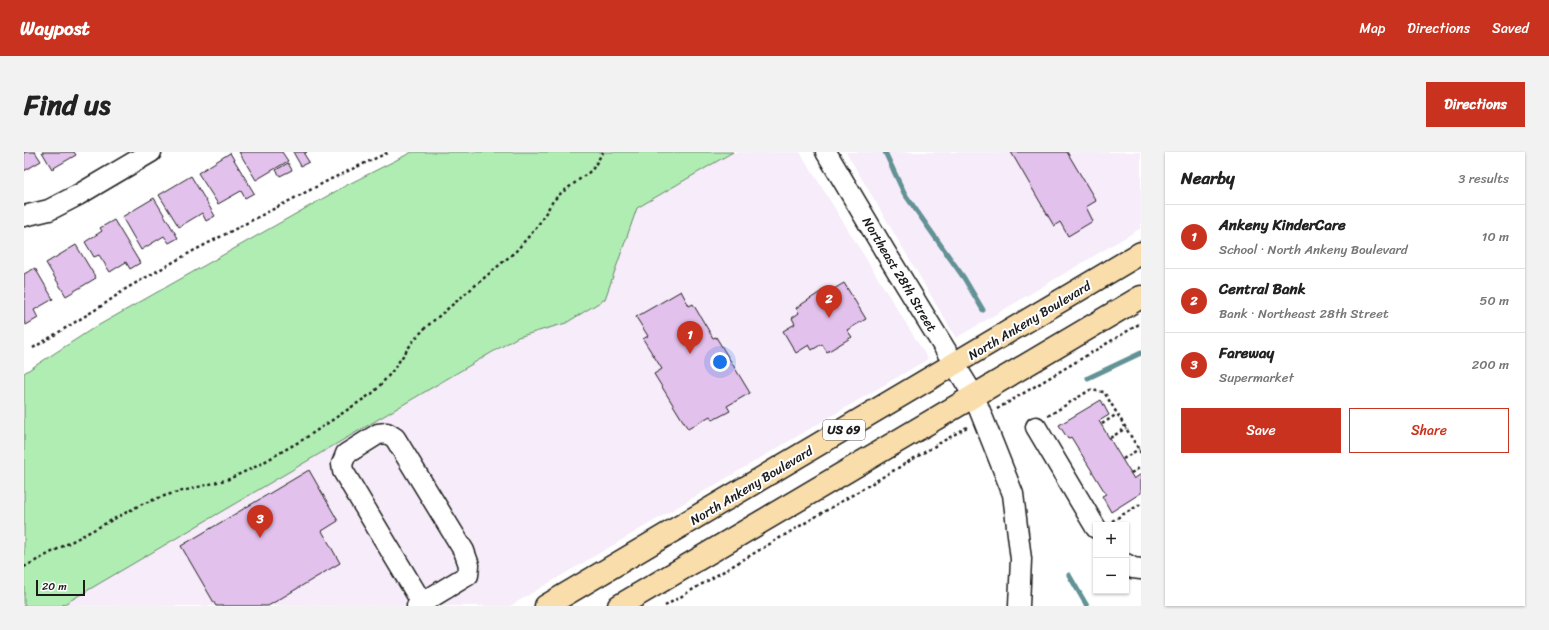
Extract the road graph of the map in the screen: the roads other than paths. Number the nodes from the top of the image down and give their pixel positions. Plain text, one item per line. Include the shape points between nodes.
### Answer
1 (151, 152) edge
2 (826, 152) edge
3 (24, 216) edge
4 (1141, 253) edge
5 (1141, 297) edge
6 (955, 364) junction
7 (974, 396) junction
8 (1039, 432) road end
9 (1093, 523) edge
10 (1129, 566) edge
11 (1141, 569) edge
12 (419, 605) edge
13 (546, 606) edge
14 (619, 606) edge
15 (1019, 606) edge

1 - 3 street via 55,207
2 - 6 street, Northeast 28th Street
4 - 6 main road, North Ankeny Boulevard / US 69
5 - 7 main road, US 69
6 - 7 street, Northeast 28th Street
6 - 13 main road, North Ankeny Boulevard / US 69
7 - 14 main road, US 69
7 - 15 street, Northeast 28th Street via 1012,494 1021,559
8 - 9 street
10 - 11 street
12 - 12 street via 468,576 469,565 464,551 395,438 387,433 378,434 346,454 342,464

